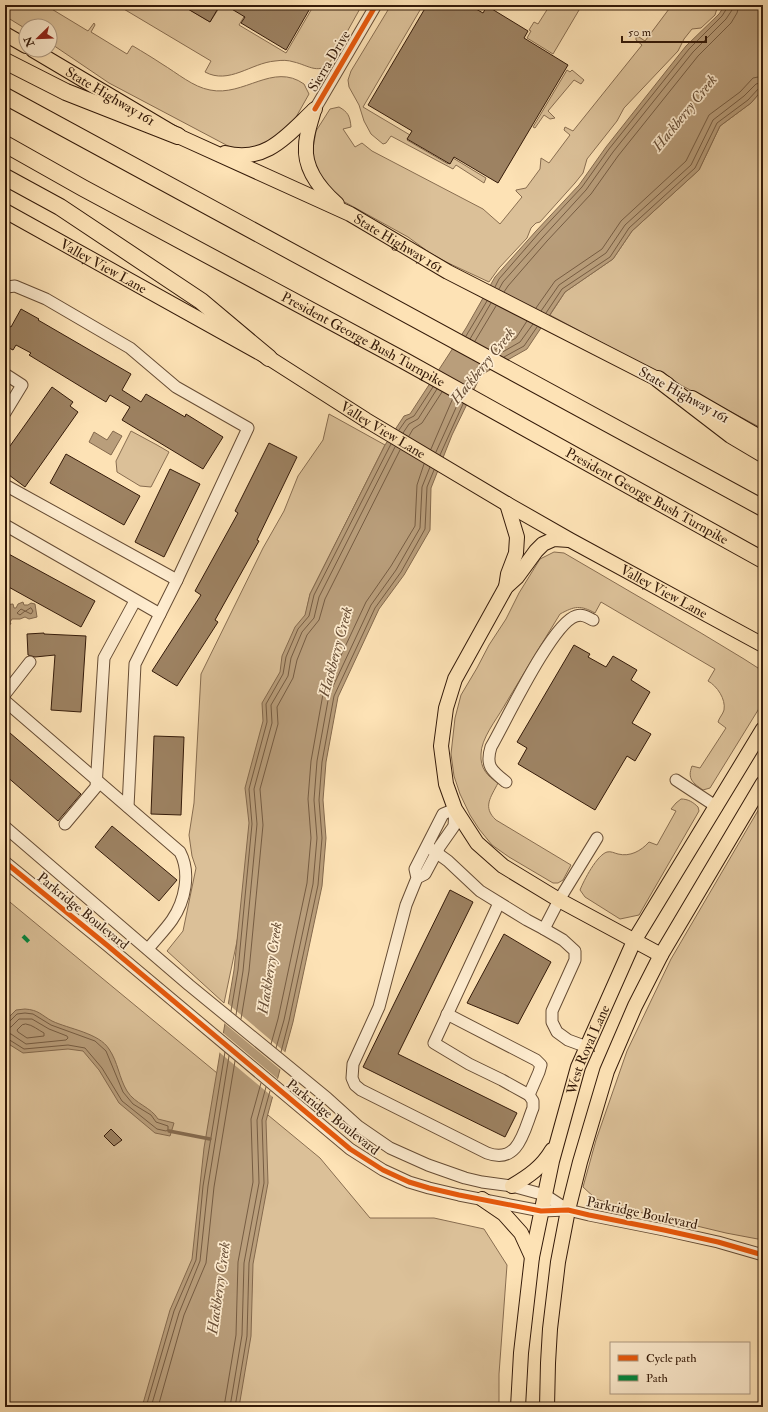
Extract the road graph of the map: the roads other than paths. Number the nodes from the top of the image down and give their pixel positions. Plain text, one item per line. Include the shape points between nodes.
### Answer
1 (376, 5) edge
2 (5, 34) edge
3 (18, 41) edge
4 (46, 58) edge
5 (5, 61) edge
6 (5, 96) edge
7 (314, 109) junction
8 (178, 136) junction
9 (5, 144) edge
10 (206, 148) junction
11 (5, 177) edge
12 (5, 210) edge
13 (350, 214) junction
14 (5, 288) edge
15 (269, 358) junction
16 (5, 374) edge
17 (658, 379) junction
18 (5, 413) edge
19 (763, 438) edge
20 (763, 454) edge
21 (5, 485) edge
22 (507, 504) junction
23 (763, 508) edge
24 (5, 525) edge
25 (570, 540) junction
26 (763, 560) edge
27 (177, 580) junction
28 (506, 587) junction
29 (135, 601) junction
30 (160, 614) junction
31 (593, 620) dead end
32 (758, 642) edge
33 (30, 662) dead end
34 (6, 701) edge
35 (763, 729) edge
36 (676, 780) dead end
37 (97, 781) junction
38 (506, 782) dead end
39 (763, 783) edge
40 (717, 806) junction
41 (128, 808) junction
42 (455, 809) junction
43 (65, 824) dead end
44 (5, 827) edge
45 (597, 838) dead end
46 (426, 846) junction
47 (436, 853) junction
48 (5, 862) edge
49 (417, 878) junction
50 (559, 900) junction
51 (499, 902) junction
52 (544, 929) junction
53 (634, 941) junction
54 (148, 949) junction
55 (661, 955) junction
56 (447, 1014) junction
57 (587, 1047) junction
58 (529, 1095) junction
59 (558, 1141) junction
60 (512, 1186) junction
61 (545, 1194) junction
62 (482, 1199) junction
63 (568, 1210) junction
64 (542, 1211) junction
65 (763, 1255) edge
66 (532, 1257) junction
67 (518, 1407) edge
68 (547, 1407) edge

1 - 7 street, Sierra Drive
2 - 3 main road
4 - 8 main road, State Highway 161
5 - 8 highway via 66,92
6 - 23 highway
7 - 10 main road via 283,140 271,148 245,155
7 - 13 main road via 306,147 310,172 328,197
8 - 10 main road, State Highway 161
9 - 26 highway, President George Bush Turnpike via 403,360
10 - 13 main road, State Highway 161
11 - 15 highway via 60,207 201,301
12 - 15 main road, Valley View Lane
13 - 17 main road, State Highway 161 via 448,272
14 - 27 street via 15,286 46,299 130,348 176,387 248,428
15 - 22 main road, Valley View Lane via 366,420
16 - 18 street via 22,385
17 - 19 main road, State Highway 161
17 - 20 highway via 731,435
21 - 27 street
22 - 25 main road, Valley View Lane
22 - 28 main road via 517,537 516,553
24 - 29 street
25 - 28 main road via 554,539 543,544
25 - 32 main road, Valley View Lane
27 - 30 street
28 - 42 main road via 455,679 446,708 441,746 446,784
29 - 30 street
29 - 37 street via 104,658
30 - 41 street via 135,664
31 - 38 street via 584,615 575,616 566,622 543,652 522,688 488,757 490,766
33 - 34 street
34 - 37 street
35 - 40 main road, West Royal Lane
36 - 40 street
37 - 41 street
37 - 43 street via 96,787
39 - 55 main road, West Royal Lane
40 - 53 main road, West Royal Lane
41 - 54 street via 180,852 184,864 185,887 181,904 171,922
42 - 46 street via 443,814
42 - 47 street via 454,826
42 - 50 main road via 477,843 503,866
44 - 54 street, Parkridge Boulevard
45 - 50 street
46 - 47 street
46 - 49 street via 415,868
47 - 49 street via 425,874
47 - 51 street via 480,891
48 - 62 street, Parkridge Boulevard via 350,1149 383,1170 409,1182
49 - 58 street via 406,905 379,1007 352,1064 355,1085 430,1125 487,1153 499,1156 506,1155 519,1145 533,1108 533,1101
50 - 52 street
50 - 53 main road
51 - 52 street
51 - 56 street
52 - 57 street via 563,940 575,951 575,960 552,1011 552,1022 557,1032 568,1040
53 - 55 main road
53 - 57 main road, West Royal Lane
54 - 60 street, Parkridge Boulevard via 358,1126 390,1148 465,1178
55 - 63 main road, West Royal Lane via 635,1006 607,1071 590,1124
56 - 58 street via 536,1060 541,1065 540,1072
56 - 58 street via 434,1043
57 - 59 main road, West Royal Lane via 578,1067
59 - 60 main road via 546,1160 530,1176
59 - 61 main road, West Royal Lane
60 - 61 street, Parkridge Boulevard
61 - 63 street, Parkridge Boulevard
61 - 64 main road, West Royal Lane
62 - 64 street, Parkridge Boulevard
62 - 66 main road via 504,1214 521,1233
63 - 64 street, Parkridge Boulevard
63 - 65 street, Parkridge Boulevard via 718,1242
63 - 68 main road, West Royal Lane via 553,1298
64 - 66 main road, West Royal Lane
66 - 67 main road, West Royal Lane via 521,1353

